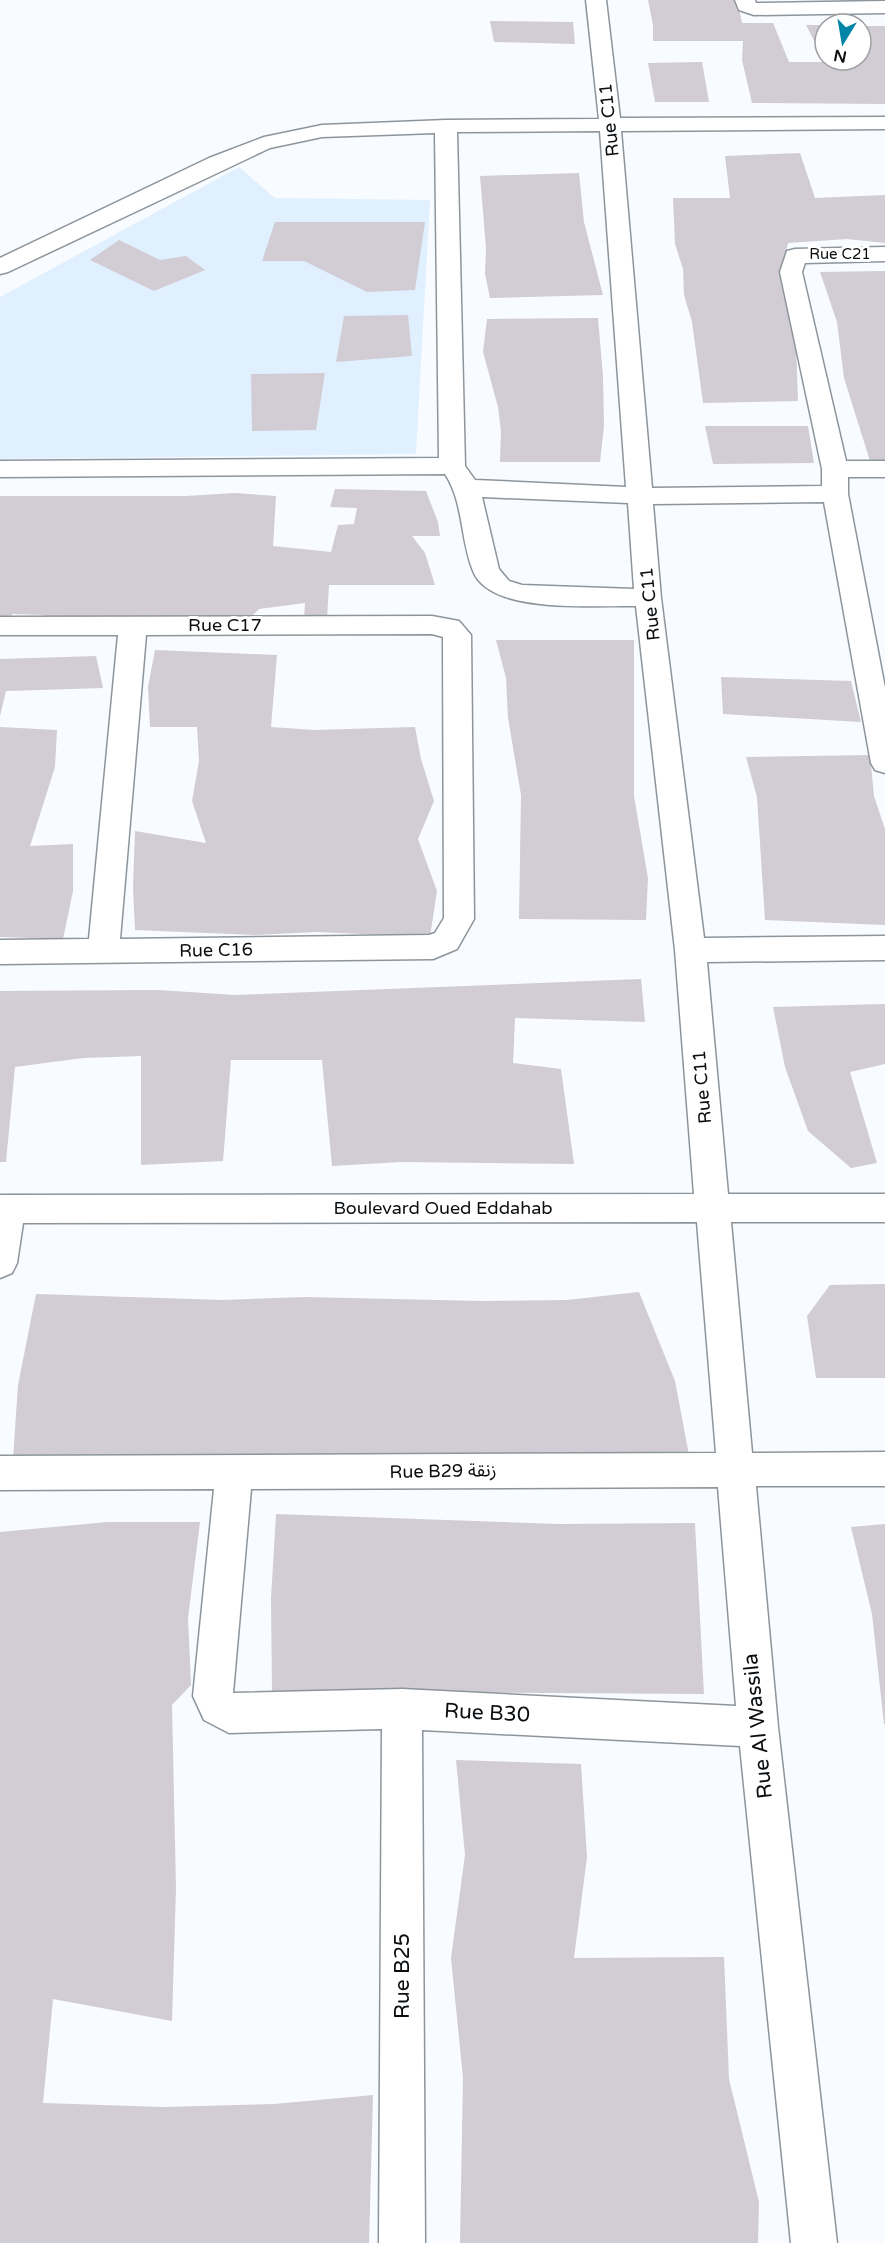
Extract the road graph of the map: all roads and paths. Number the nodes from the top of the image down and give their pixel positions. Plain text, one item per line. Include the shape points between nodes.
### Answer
1 (596, 0) edge
2 (745, 0) edge
3 (885, 7) edge
4 (885, 123) edge
5 (610, 125) junction
6 (446, 126) junction
7 (885, 254) edge
8 (0, 267) edge
9 (452, 466) junction
10 (0, 469) edge
11 (885, 469) edge
12 (835, 482) junction
13 (467, 488) junction
14 (639, 496) junction
15 (648, 598) junction
16 (872, 623) edge
17 (0, 626) edge
18 (133, 626) junction
19 (885, 763) edge
20 (433, 947) joint
21 (885, 948) edge
22 (690, 950) junction
23 (0, 952) edge
24 (103, 952) junction
25 (713, 1208) junction
26 (885, 1208) edge
27 (4, 1209) edge
28 (0, 1263) edge
29 (733, 1468) junction
30 (885, 1469) edge
31 (0, 1473) edge
32 (234, 1474) junction
33 (402, 1708) junction
34 (758, 1727) junction
35 (402, 2243) edge
36 (814, 2243) edge

1 - 5 street, Rue C11
2 - 3 street via 746,6 754,9
4 - 5 street
5 - 6 street
5 - 14 street, Rue C11
6 - 8 street via 322,130 264,143
6 - 9 street
7 - 12 street, Rue C21 via 795,256 791,272
9 - 10 street
9 - 13 street
11 - 12 street
12 - 14 street
12 - 16 street
13 - 14 street
13 - 15 street via 486,571 500,587 520,594
14 - 15 street, Rue C11
15 - 22 street, Rue C11
16 - 19 street
17 - 18 street, Rue C17
18 - 20 street, Rue C17 via 449,627 457,635 459,919 446,941
18 - 24 street
20 - 24 street, Rue C16
21 - 22 street
22 - 25 street, Rue C11
23 - 24 street, Rue C16
25 - 26 street, Boulevard Oued Eddahab
25 - 27 street, Boulevard Oued Eddahab
25 - 29 street, Rue Al Wassila
27 - 28 street
29 - 30 street, Rue B29 زنقة
29 - 32 street, Rue B29 زنقة
29 - 34 street, Rue Al Wassila
31 - 32 street, Rue B29 زنقة
32 - 33 street, Rue B30 via 213,1696 218,1706 229,1713
33 - 34 street, Rue B30
33 - 35 street, Rue B25
34 - 36 street, Rue Al Wassila

